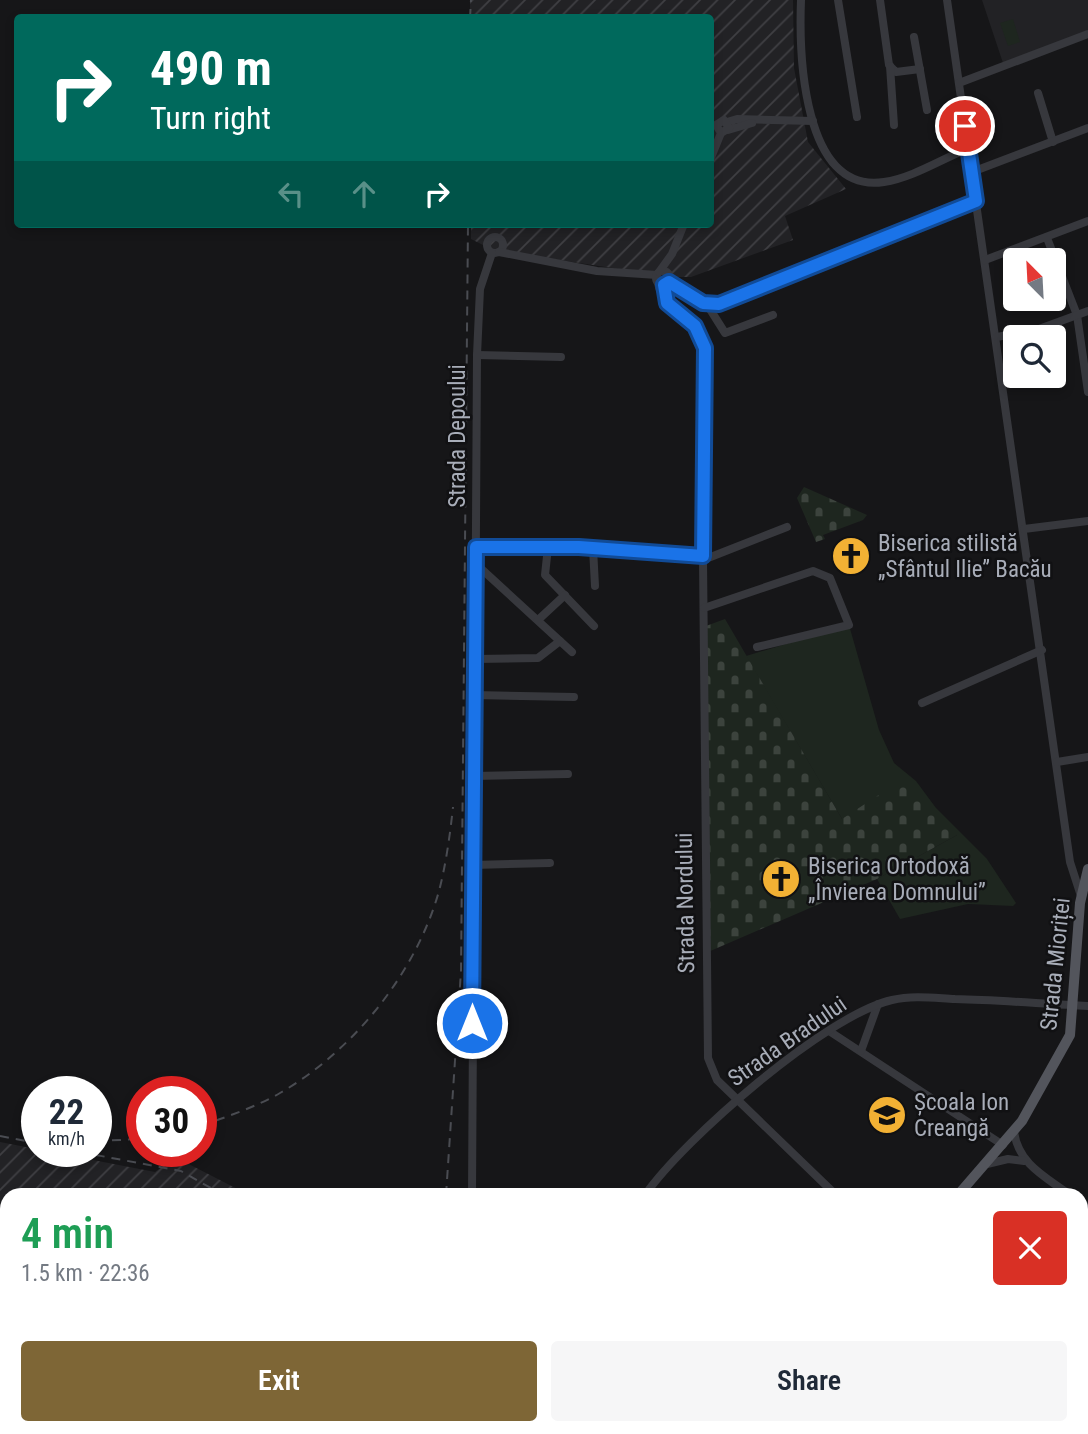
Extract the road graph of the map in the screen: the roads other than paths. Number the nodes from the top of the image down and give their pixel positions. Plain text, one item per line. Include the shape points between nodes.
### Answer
1 (801, 0) edge
2 (838, 0) edge
3 (880, 0) edge
4 (947, 0) edge
5 (1088, 34) edge
6 (914, 37) dead end
7 (890, 66) junction
8 (920, 69) junction
9 (959, 83) junction
10 (1038, 93) dead end
11 (927, 110) dead end
12 (857, 117) dead end
13 (813, 121) junction
14 (894, 125) dead end
15 (1088, 128) edge
16 (1053, 142) junction
17 (968, 148) junction
18 (714, 152) edge
19 (972, 172) junction
20 (976, 201) junction
21 (1088, 221) edge
22 (682, 228) edge
23 (1047, 237) junction
24 (985, 260) junction
25 (662, 279) junction
26 (708, 306) junction
27 (1088, 311) edge
28 (772, 315) dead end
29 (1077, 315) junction
30 (998, 337) junction
31 (477, 355) junction
32 (561, 357) dead end
33 (1088, 392) edge
34 (1088, 521) edge
35 (787, 527) dead end
36 (1024, 529) junction
37 (476, 547) junction
38 (548, 547) junction
39 (593, 548) junction
40 (703, 558) junction
41 (476, 564) junction
42 (596, 586) dead end
43 (565, 595) junction
44 (704, 608) junction
45 (538, 620) junction
46 (594, 626) dead end
47 (560, 641) junction
48 (757, 647) dead end
49 (1042, 650) junction
50 (572, 652) dead end
51 (475, 659) junction
52 (474, 695) junction
53 (574, 697) dead end
54 (922, 703) dead end
55 (1088, 757) edge
56 (1057, 762) junction
57 (568, 774) dead end
58 (474, 776) junction
59 (1070, 862) junction
60 (550, 863) dead end
61 (473, 865) junction
62 (1088, 868) edge
63 (1081, 896) junction
64 (878, 1004) junction
65 (1073, 1005) junction
66 (1088, 1006) edge
67 (829, 1031) junction
68 (861, 1051) junction
69 (737, 1100) junction
70 (1014, 1132) junction
71 (1003, 1145) junction
72 (1024, 1161) junction
73 (987, 1164) junction
74 (471, 1188) edge
75 (650, 1188) edge
76 (828, 1188) edge
77 (965, 1188) edge
78 (1061, 1188) edge

1 - 13 street via 799,43
2 - 12 street
3 - 7 street
4 - 9 street
5 - 9 street
6 - 8 street
7 - 8 street via 896,72
7 - 14 street
8 - 11 street
9 - 17 street
10 - 16 street
13 - 17 street via 828,158 850,177 863,181 896,179
13 - 18 street via 756,122 725,129
15 - 16 street
16 - 19 street
17 - 19 street
19 - 20 street
20 - 24 street
20 - 26 street
21 - 23 street
22 - 25 street
23 - 24 street
23 - 29 street
24 - 30 street
25 - 26 street
25 - 31 street, Strada Depoului via 496,250 486,265 480,289
25 - 40 street, Strada Nordului via 664,299 695,326 705,348
26 - 28 street via 725,333
27 - 29 street
29 - 30 street
29 - 33 street
30 - 36 street
31 - 32 street
31 - 37 street, Strada Depoului
34 - 36 street
35 - 40 street
36 - 49 street
37 - 38 street
37 - 41 street, Strada Depoului
38 - 39 street
38 - 43 street via 545,575
39 - 40 street
39 - 42 street
40 - 44 street, Strada Nordului
41 - 45 street
41 - 51 street, Strada Depoului
43 - 45 street
43 - 46 street
44 - 48 street via 813,571 830,578 849,625
44 - 69 street, Strada Nordului via 706,1040 710,1068
45 - 47 street
47 - 50 street
47 - 51 street via 538,658
49 - 54 street
49 - 56 street
51 - 52 street, Strada Depoului
52 - 53 street
52 - 58 street, Strada Depoului
55 - 56 street
56 - 59 street
57 - 58 street
58 - 61 street, Strada Depoului
59 - 62 street
59 - 63 street
60 - 61 street
61 - 74 street, Strada Depoului
62 - 63 main road, Strada Mioriței
63 - 65 main road, Strada Mioriței
64 - 65 street, Strada Bradului via 915,997
64 - 67 street, Strada Bradului
64 - 68 street
65 - 66 street, Strada Bradului
65 - 70 main road, Strada Mioriței via 1065,1047
67 - 68 street
67 - 69 street, Strada Bradului
68 - 71 street
69 - 75 street, Strada Bradului
69 - 76 street, Strada Nordului
70 - 71 main road, Strada Mioriței
70 - 72 street
71 - 73 main road, Strada Mioriței
72 - 73 street
72 - 78 street
73 - 77 main road, Strada Mioriței

